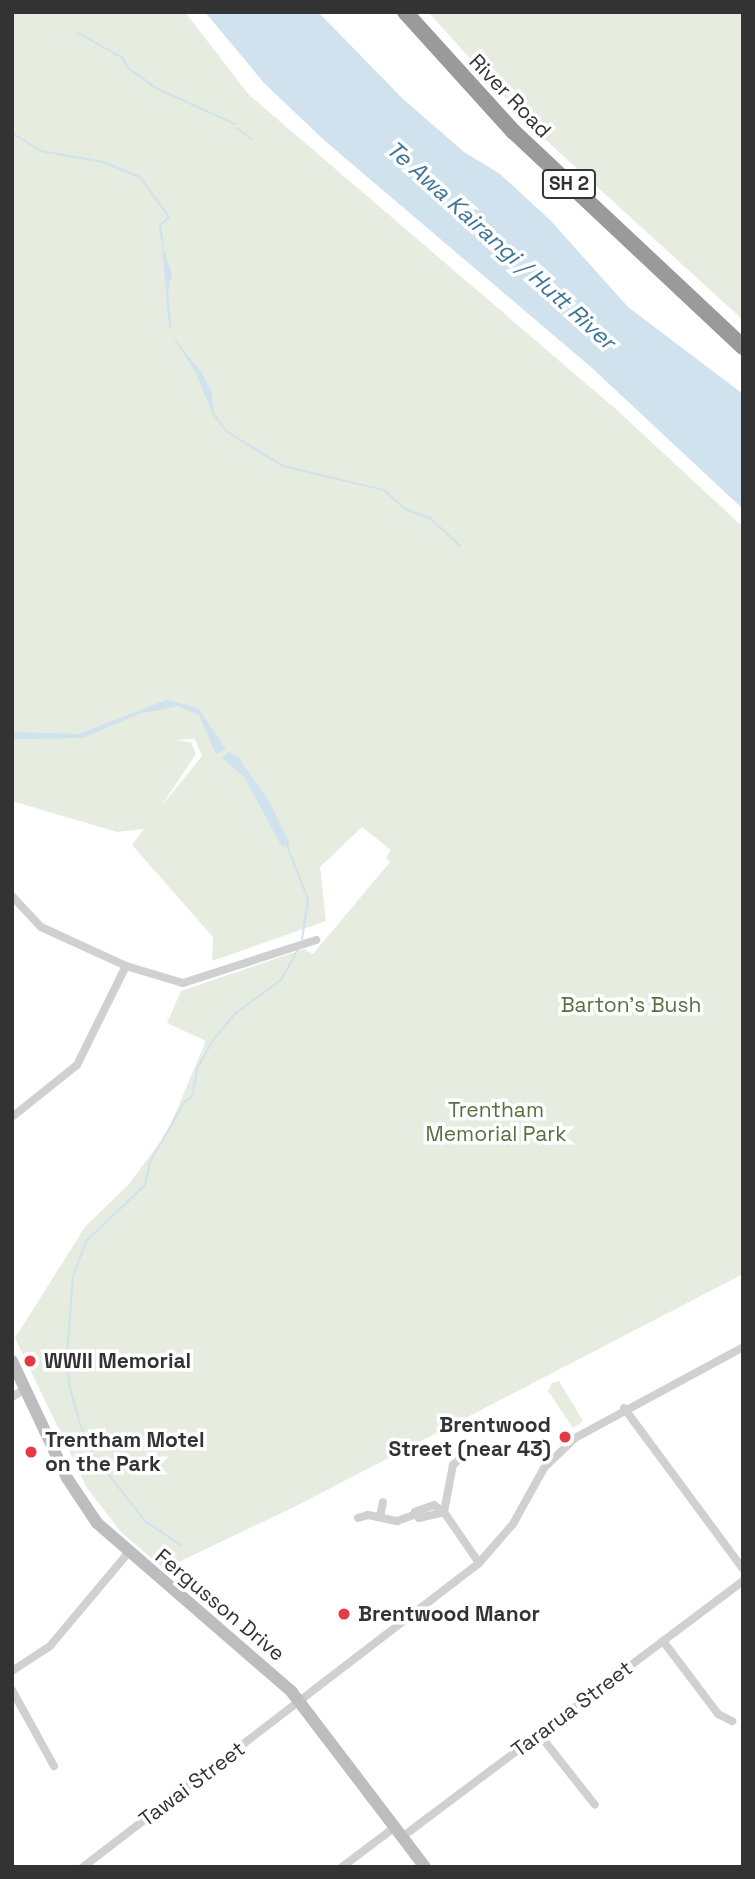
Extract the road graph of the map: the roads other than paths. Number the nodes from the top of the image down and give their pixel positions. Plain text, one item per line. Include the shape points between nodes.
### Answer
1 (405, 12) edge
2 (414, 12) edge
3 (743, 334) edge
4 (743, 347) edge
5 (12, 896) edge
6 (316, 940) dead end
7 (126, 966) junction
8 (12, 1117) edge
9 (743, 1347) edge
10 (12, 1361) edge
11 (25, 1389) junction
12 (12, 1397) edge
13 (624, 1408) junction
14 (469, 1449) dead end
15 (383, 1502) dead end
16 (443, 1511) junction
17 (380, 1517) junction
18 (358, 1518) dead end
19 (128, 1553) junction
20 (479, 1563) junction
21 (743, 1569) edge
22 (743, 1581) edge
23 (663, 1641) junction
24 (12, 1671) edge
25 (12, 1690) edge
26 (300, 1702) junction
27 (732, 1721) dead end
28 (540, 1734) junction
29 (54, 1766) dead end
30 (595, 1805) dead end
31 (398, 1832) junction
32 (83, 1867) edge
33 (342, 1867) edge
34 (425, 1867) edge

1 - 4 highway, River Road / SH 2 via 507,125
2 - 3 highway, River Road / SH 2 via 542,149
5 - 7 street via 41,927
6 - 7 street via 183,983
7 - 8 street via 78,1065
9 - 13 street, Tawai Street
10 - 11 main road, Fergusson Drive
11 - 12 street
11 - 19 main road, Fergusson Drive via 82,1502
13 - 20 street, Tawai Street via 583,1431 551,1460 505,1535
13 - 21 street
14 - 16 street via 453,1465
15 - 17 street
16 - 17 street via 397,1521
16 - 20 street
17 - 18 street
19 - 24 street via 50,1646
19 - 26 main road, Fergusson Drive
20 - 26 street, Tawai Street
22 - 23 street, Tararua Street
23 - 27 street via 718,1714
23 - 28 street, Tararua Street
25 - 29 street
26 - 31 main road, Fergusson Drive
26 - 32 street, Tawai Street
28 - 30 street
28 - 31 street, Tararua Street
31 - 33 street, Tararua Street
31 - 34 main road, Fergusson Drive

